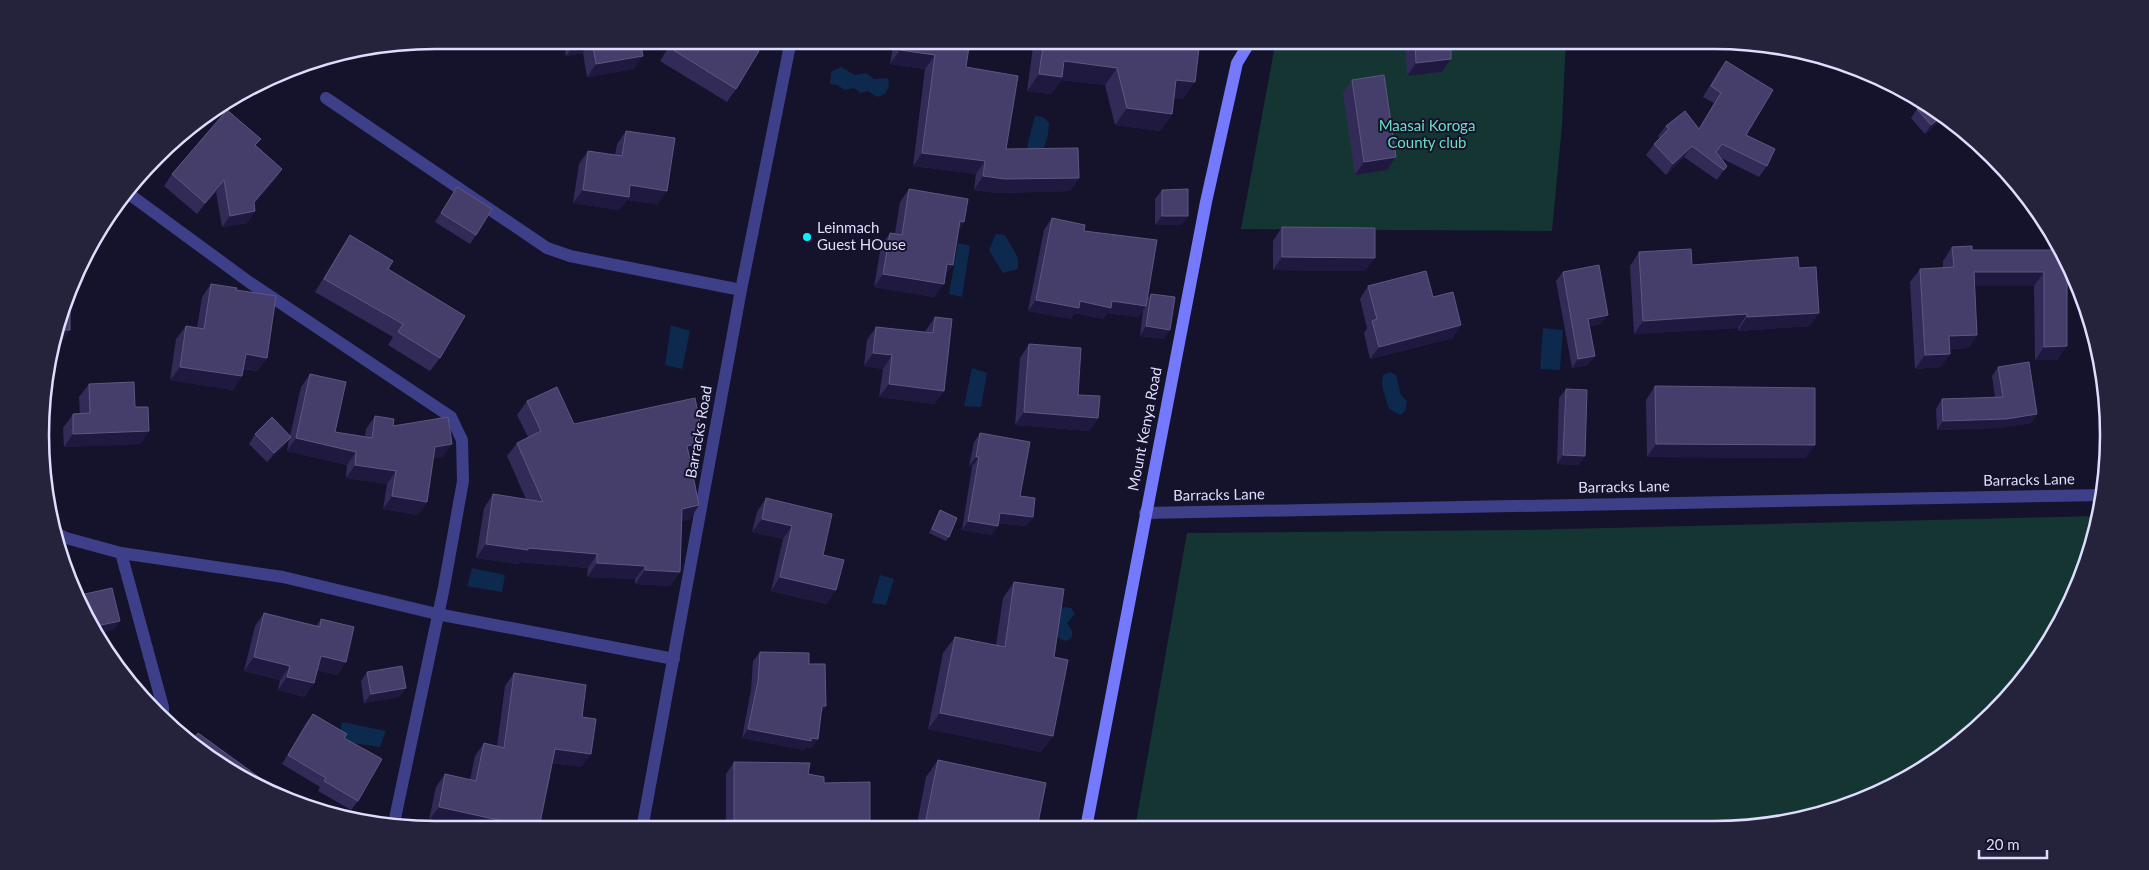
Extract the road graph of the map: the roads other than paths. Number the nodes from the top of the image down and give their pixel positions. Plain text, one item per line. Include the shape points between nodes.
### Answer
1 (789, 49) edge
2 (1246, 49) edge
3 (326, 98) dead end
4 (132, 196) edge
5 (741, 290) junction
6 (2095, 496) edge
7 (1145, 513) junction
8 (62, 536) edge
9 (121, 552) junction
10 (437, 614) junction
11 (674, 659) junction
12 (163, 709) edge
13 (395, 819) edge
14 (644, 821) edge
15 (1087, 821) edge

1 - 5 street, Barracks Road
2 - 7 main road, Mount Kenya Road via 1237,63 1204,212
3 - 5 street via 547,248 570,256
4 - 10 street via 249,282 451,417 462,440 463,481
5 - 11 street, Barracks Road
6 - 7 street, Barracks Lane
7 - 15 main road, Mount Kenya Road
8 - 9 street
9 - 10 street via 283,577
9 - 12 street
10 - 11 street
10 - 13 street
11 - 14 street, Barracks Road

